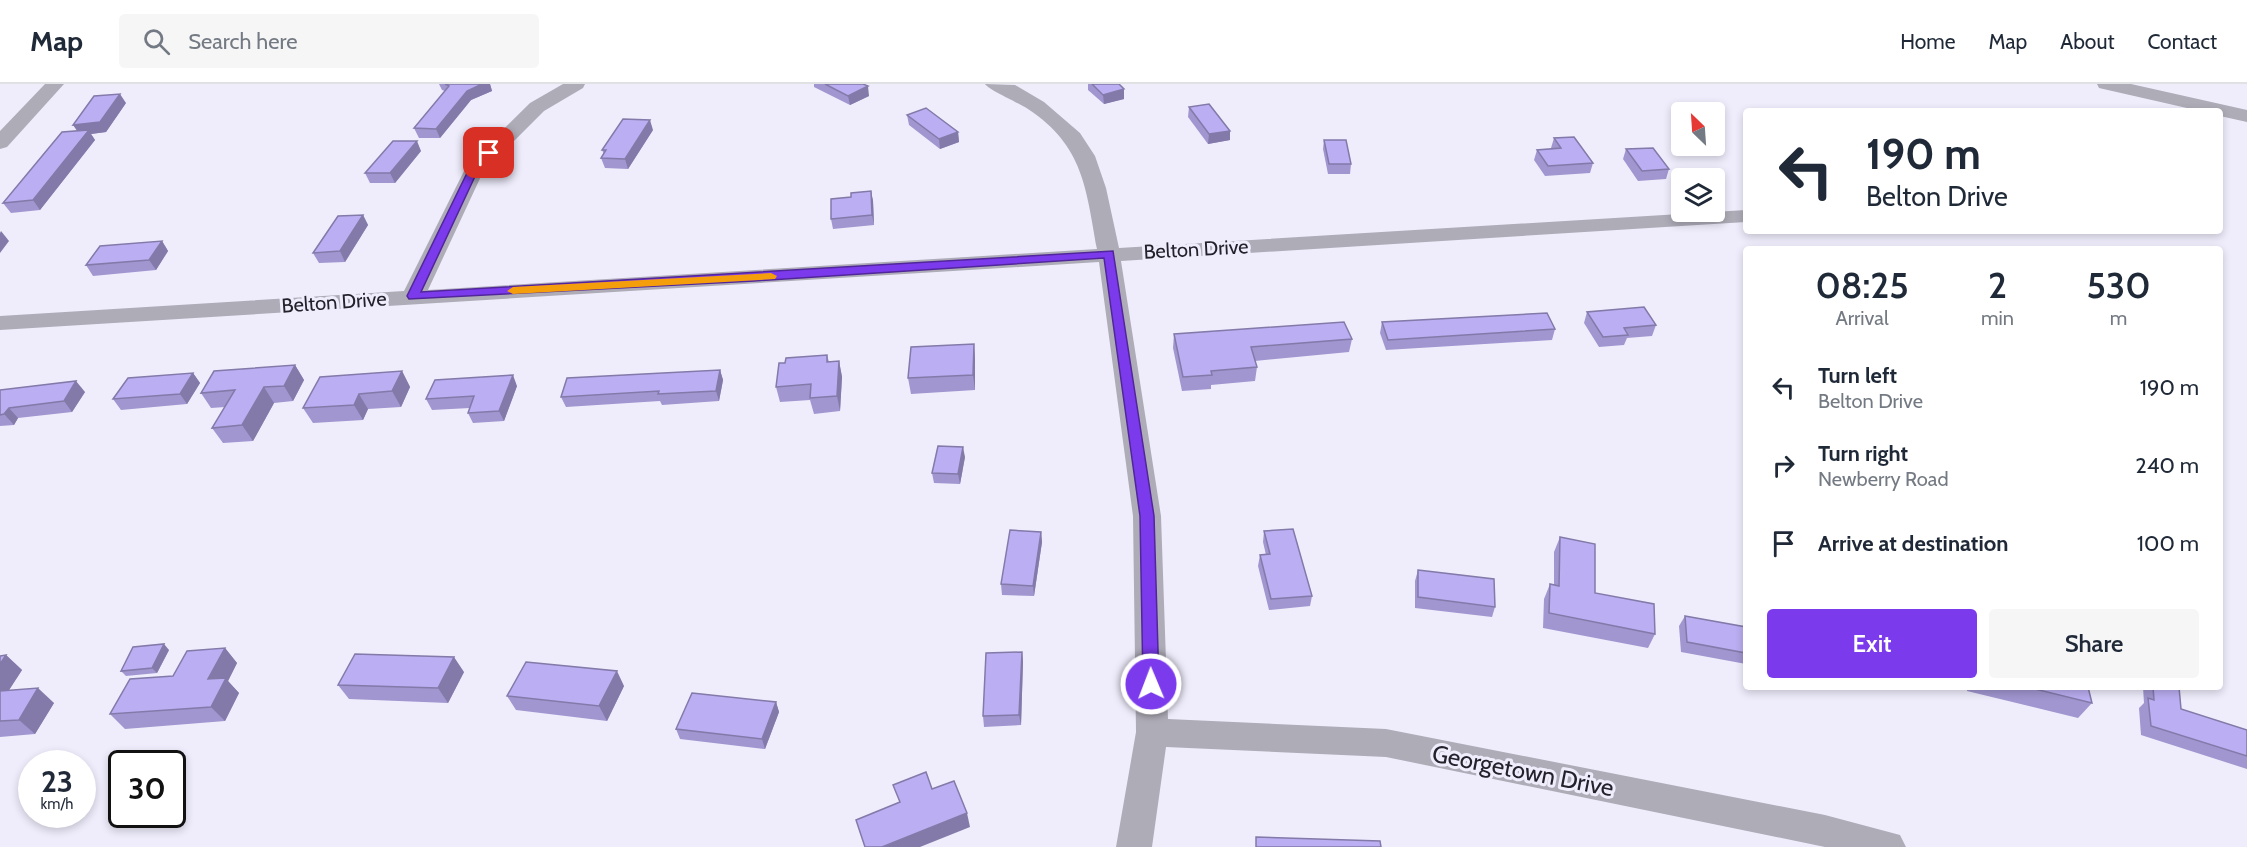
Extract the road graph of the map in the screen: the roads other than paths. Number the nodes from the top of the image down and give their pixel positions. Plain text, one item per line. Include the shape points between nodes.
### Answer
1 (55, 84) edge
2 (576, 84) edge
3 (994, 84) edge
4 (2106, 84) edge
5 (2200, 108) edge
6 (2223, 112) edge
7 (2247, 116) edge
8 (0, 143) edge
9 (1743, 216) edge
10 (1109, 254) junction
11 (413, 296) junction
12 (0, 323) edge
13 (1152, 732) junction
14 (1134, 847) edge
15 (1888, 847) edge

1 - 8 street
2 - 11 street via 537,107 474,169
3 - 10 street via 1037,106 1073,137 1085,156 1096,188
4 - 5 street
6 - 7 street
9 - 10 street, Belton Drive
10 - 11 street, Belton Drive
10 - 13 street via 1147,516
11 - 12 street, Belton Drive
13 - 14 street
13 - 15 street, Georgetown Drive via 1386,743

